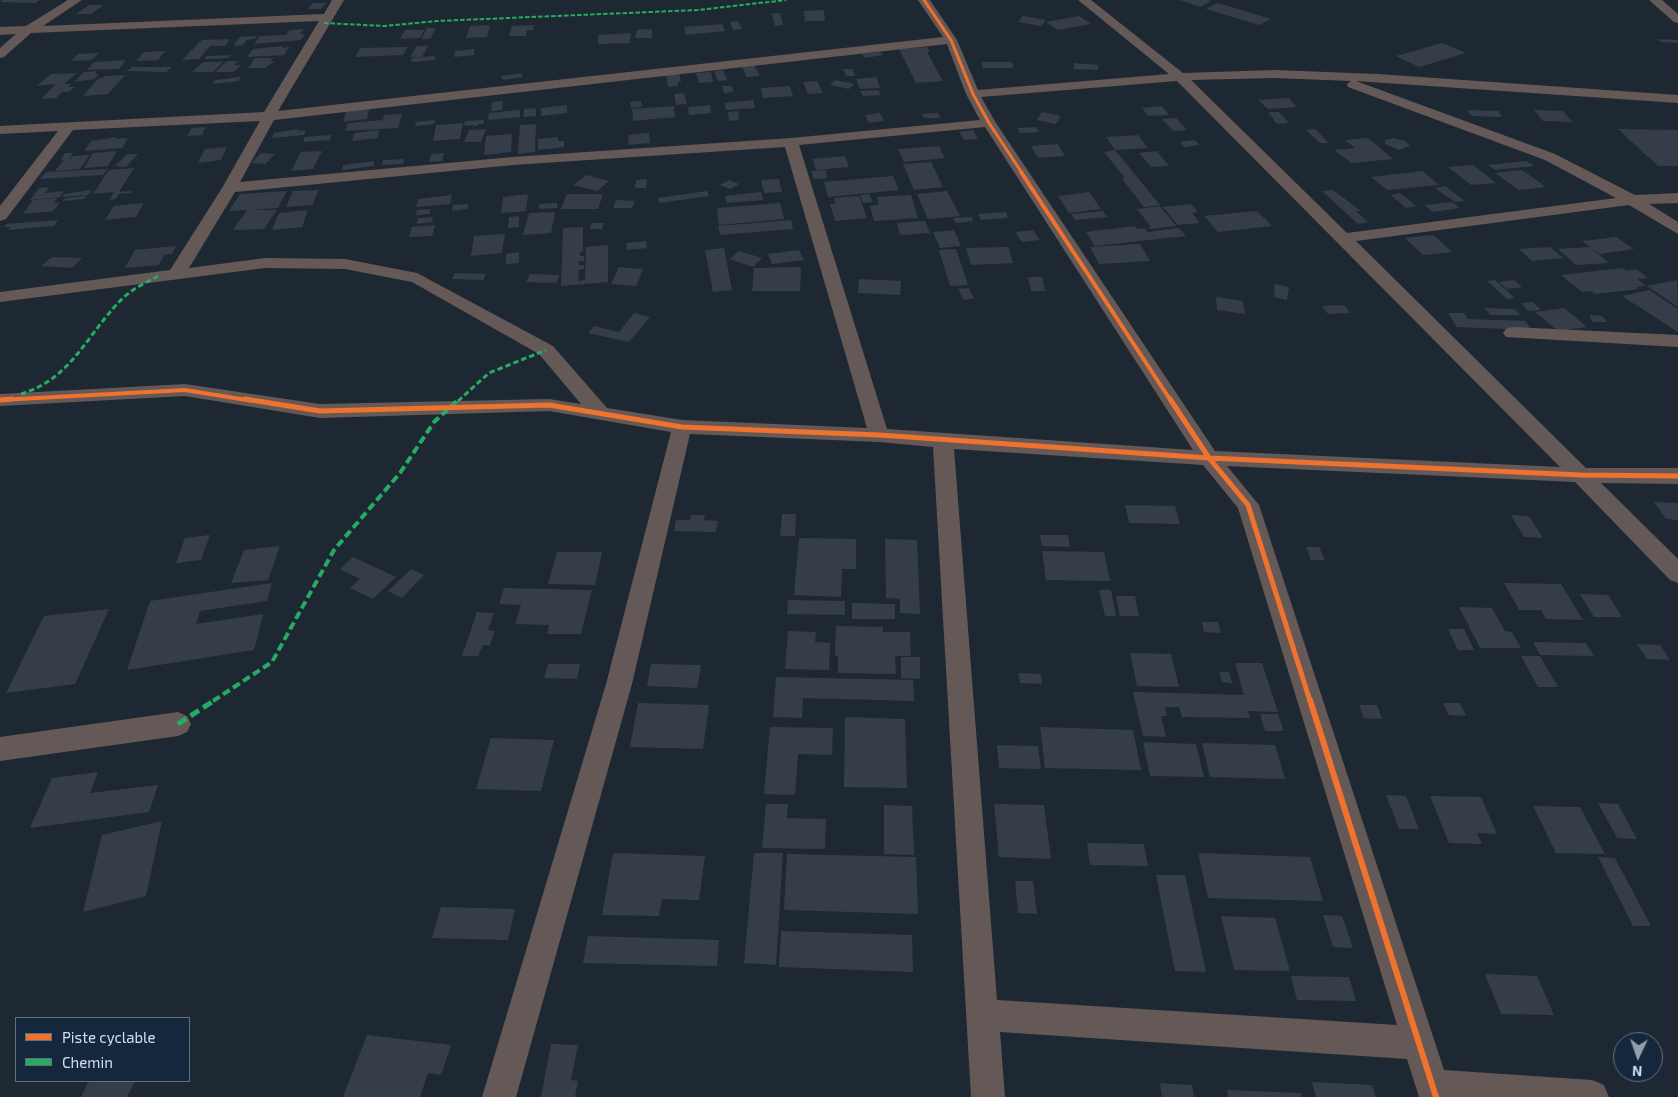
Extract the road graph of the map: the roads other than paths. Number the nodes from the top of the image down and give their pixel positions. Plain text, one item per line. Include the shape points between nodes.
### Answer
1 (76, 0) edge
2 (338, 0) edge
3 (924, 0) edge
4 (1084, 0) edge
5 (1655, 0) edge
6 (328, 17) junction
7 (1678, 20) edge
8 (28, 30) junction
9 (0, 31) edge
10 (951, 40) junction
11 (0, 54) edge
12 (1330, 75) junction
13 (1180, 77) junction
14 (973, 94) junction
15 (1678, 99) edge
16 (269, 116) junction
17 (990, 123) junction
18 (68, 127) junction
19 (0, 130) edge
20 (791, 142) junction
21 (230, 188) junction
22 (1678, 198) edge
23 (1632, 200) junction
24 (0, 216) edge
25 (1678, 229) edge
26 (1343, 238) junction
27 (177, 273) junction
28 (0, 297) edge
29 (1512, 333) dead end
30 (1678, 341) edge
31 (0, 400) edge
32 (600, 413) junction
33 (682, 427) junction
34 (879, 435) junction
35 (943, 441) junction
36 (1209, 458) junction
37 (1581, 476) junction
38 (1678, 476) edge
39 (1678, 574) edge
40 (178, 724) dead end
41 (0, 749) edge
42 (982, 1015) junction
43 (1418, 1043) junction
44 (1434, 1091) edge
45 (499, 1097) edge
46 (988, 1097) edge
47 (1592, 1097) edge

1 - 8 street
2 - 6 street
3 - 10 street
4 - 13 street
5 - 7 street
6 - 8 street
6 - 16 street
8 - 9 street
8 - 11 street
10 - 14 street
10 - 16 street
12 - 13 street
12 - 15 street
12 - 23 street via 1550,157
13 - 14 street
13 - 26 street
14 - 17 street
16 - 18 street
16 - 21 street
17 - 20 street
17 - 36 street
18 - 19 street
18 - 24 street
20 - 21 street via 513,161
20 - 34 street
21 - 27 street
22 - 23 street
23 - 25 street
23 - 26 street
26 - 37 street
27 - 28 street
27 - 32 street via 264,263 345,264 416,278 546,350
29 - 30 street
31 - 32 street via 185,390 320,411 549,405
32 - 33 street
33 - 34 street
33 - 45 street via 620,684
34 - 35 street
35 - 36 street
35 - 42 street
36 - 37 street
36 - 43 street via 1248,505
37 - 38 street
37 - 39 street
40 - 41 street
42 - 43 street
42 - 46 street
43 - 44 street
44 - 47 street

